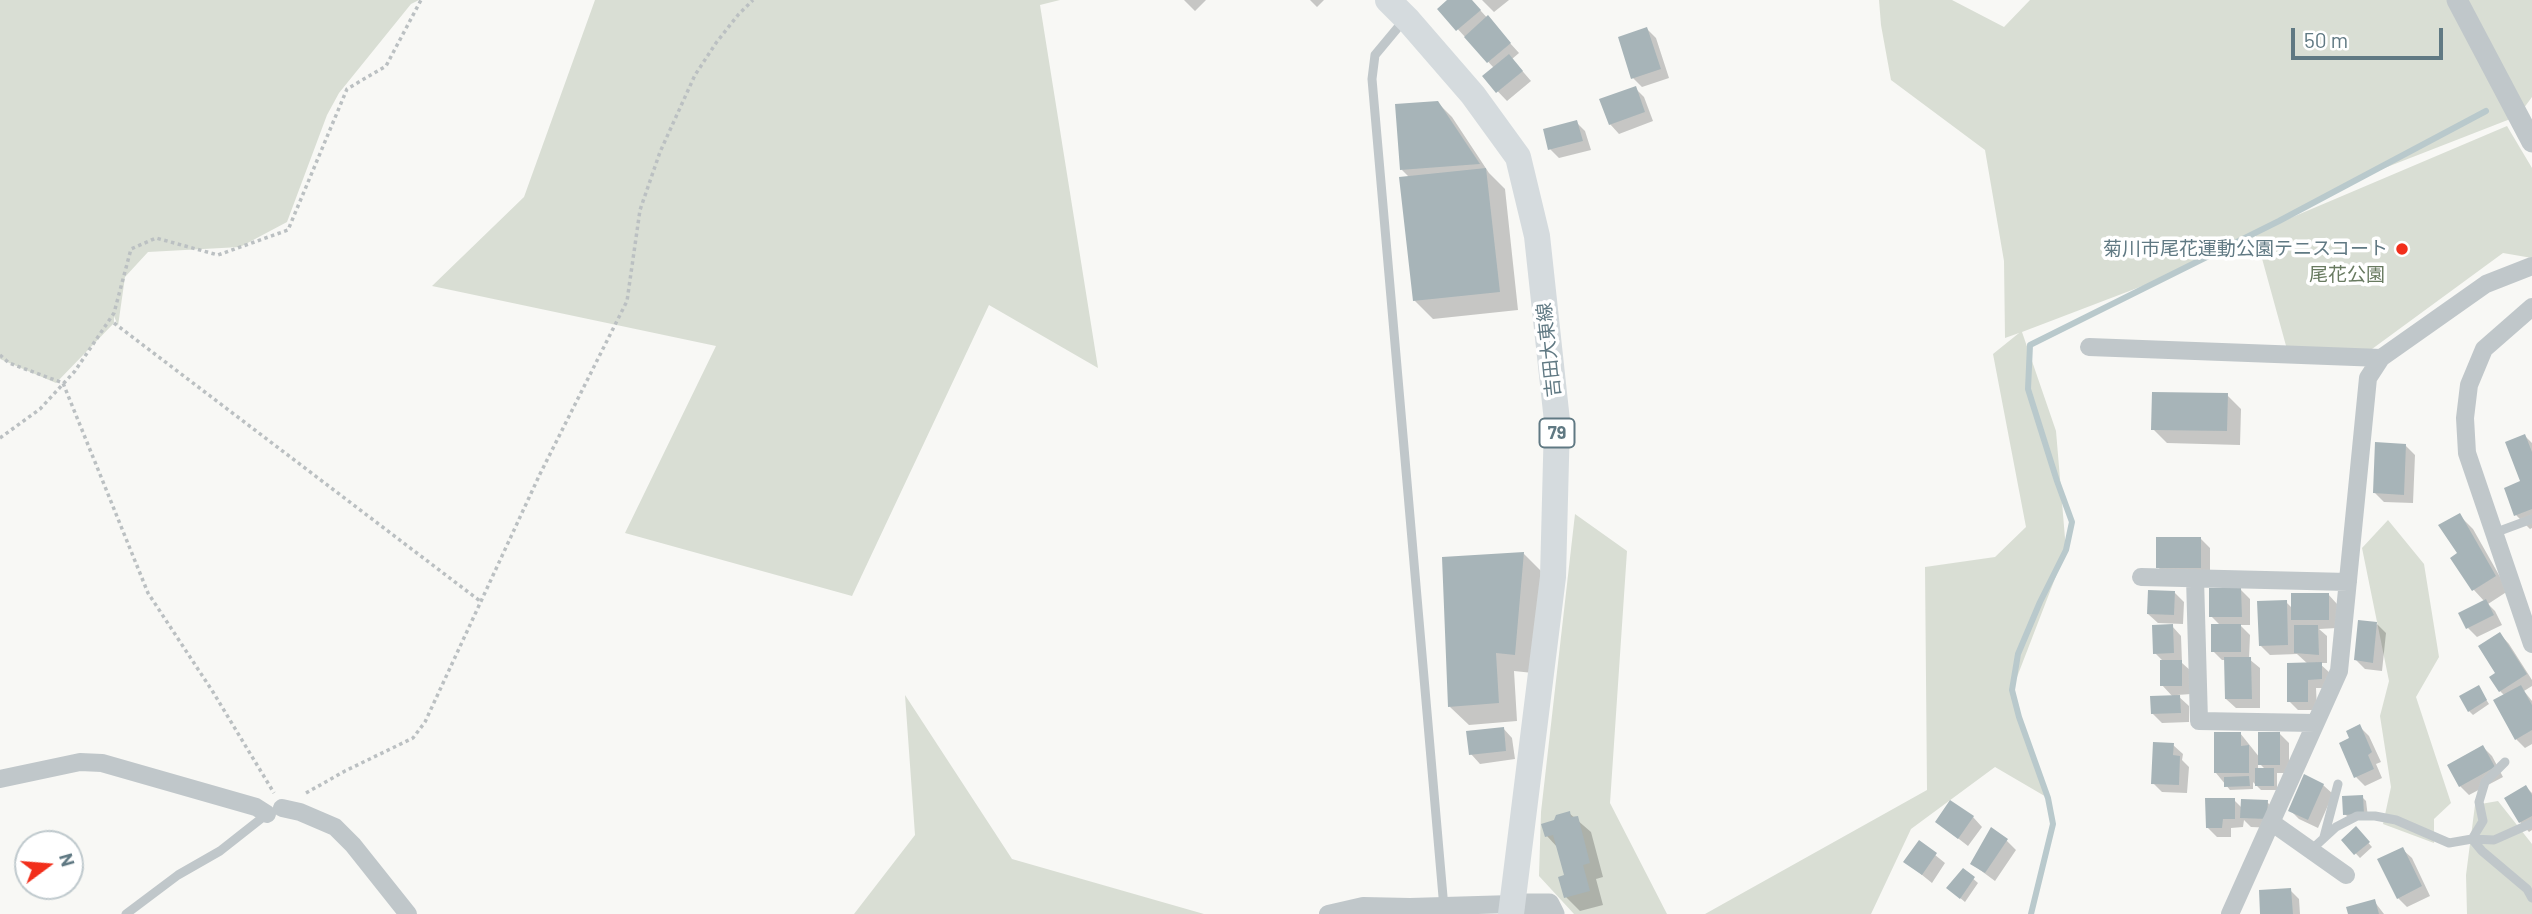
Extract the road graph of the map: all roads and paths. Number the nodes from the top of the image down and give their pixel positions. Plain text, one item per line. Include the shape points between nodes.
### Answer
1 (421, 0) edge
2 (754, 0) edge
3 (2457, 0) edge
4 (1397, 9) edge
5 (2532, 142) edge
6 (2532, 266) edge
7 (2532, 307) edge
8 (114, 323) dead end
9 (2089, 347) dead end
10 (0, 355) edge
11 (2381, 358) junction
12 (63, 383) junction
13 (0, 438) edge
14 (2532, 519) edge
15 (2494, 533) junction
16 (2141, 577) dead end
17 (2195, 578) junction
18 (2348, 582) junction
19 (480, 601) junction
20 (2528, 622) edge
21 (2532, 644) edge
22 (2315, 723) junction
23 (2505, 762) dead end
24 (0, 779) edge
25 (2338, 784) dead end
26 (275, 811) junction
27 (2271, 822) junction
28 (2532, 823) edge
29 (2472, 839) junction
30 (2317, 844) junction
31 (2346, 875) dead end
32 (2532, 898) edge
33 (1511, 909) edge
34 (1444, 910) edge
35 (126, 914) edge
36 (408, 914) edge
37 (1328, 914) edge
38 (1554, 914) edge
39 (2230, 914) edge

1 - 12 path via 386,66 347,89 288,230 218,254 156,238 131,249 114,313
2 - 19 path via 695,75 640,210 626,301
3 - 5 street
4 - 33 main road, 吉田大東線 / 79 via 1473,95 1518,157 1537,236 1557,421 1553,577
4 - 34 lane via 1375,55 1372,79
6 - 11 street via 2486,284
7 - 15 street via 2484,349 2469,385 2467,453
8 - 19 path
9 - 11 street
10 - 12 path via 9,363
11 - 18 street via 2368,378
12 - 13 path via 40,409
12 - 26 path via 148,593 213,692
14 - 15 lane
15 - 20 street
16 - 17 street
17 - 18 street
17 - 22 street via 2199,721
18 - 22 street via 2339,671
19 - 26 path via 425,722 413,738
20 - 21 street
22 - 27 street
23 - 29 lane via 2485,782 2479,802 2483,821
24 - 26 street via 80,762 102,763
25 - 30 lane
26 - 35 lane
26 - 36 street via 300,812 335,827
27 - 30 street
27 - 39 street
28 - 29 lane via 2494,840
29 - 30 lane via 2449,843 2396,820 2357,816
29 - 32 lane
30 - 31 street
33 - 34 street
33 - 38 street via 1549,904
34 - 37 street via 1363,906

